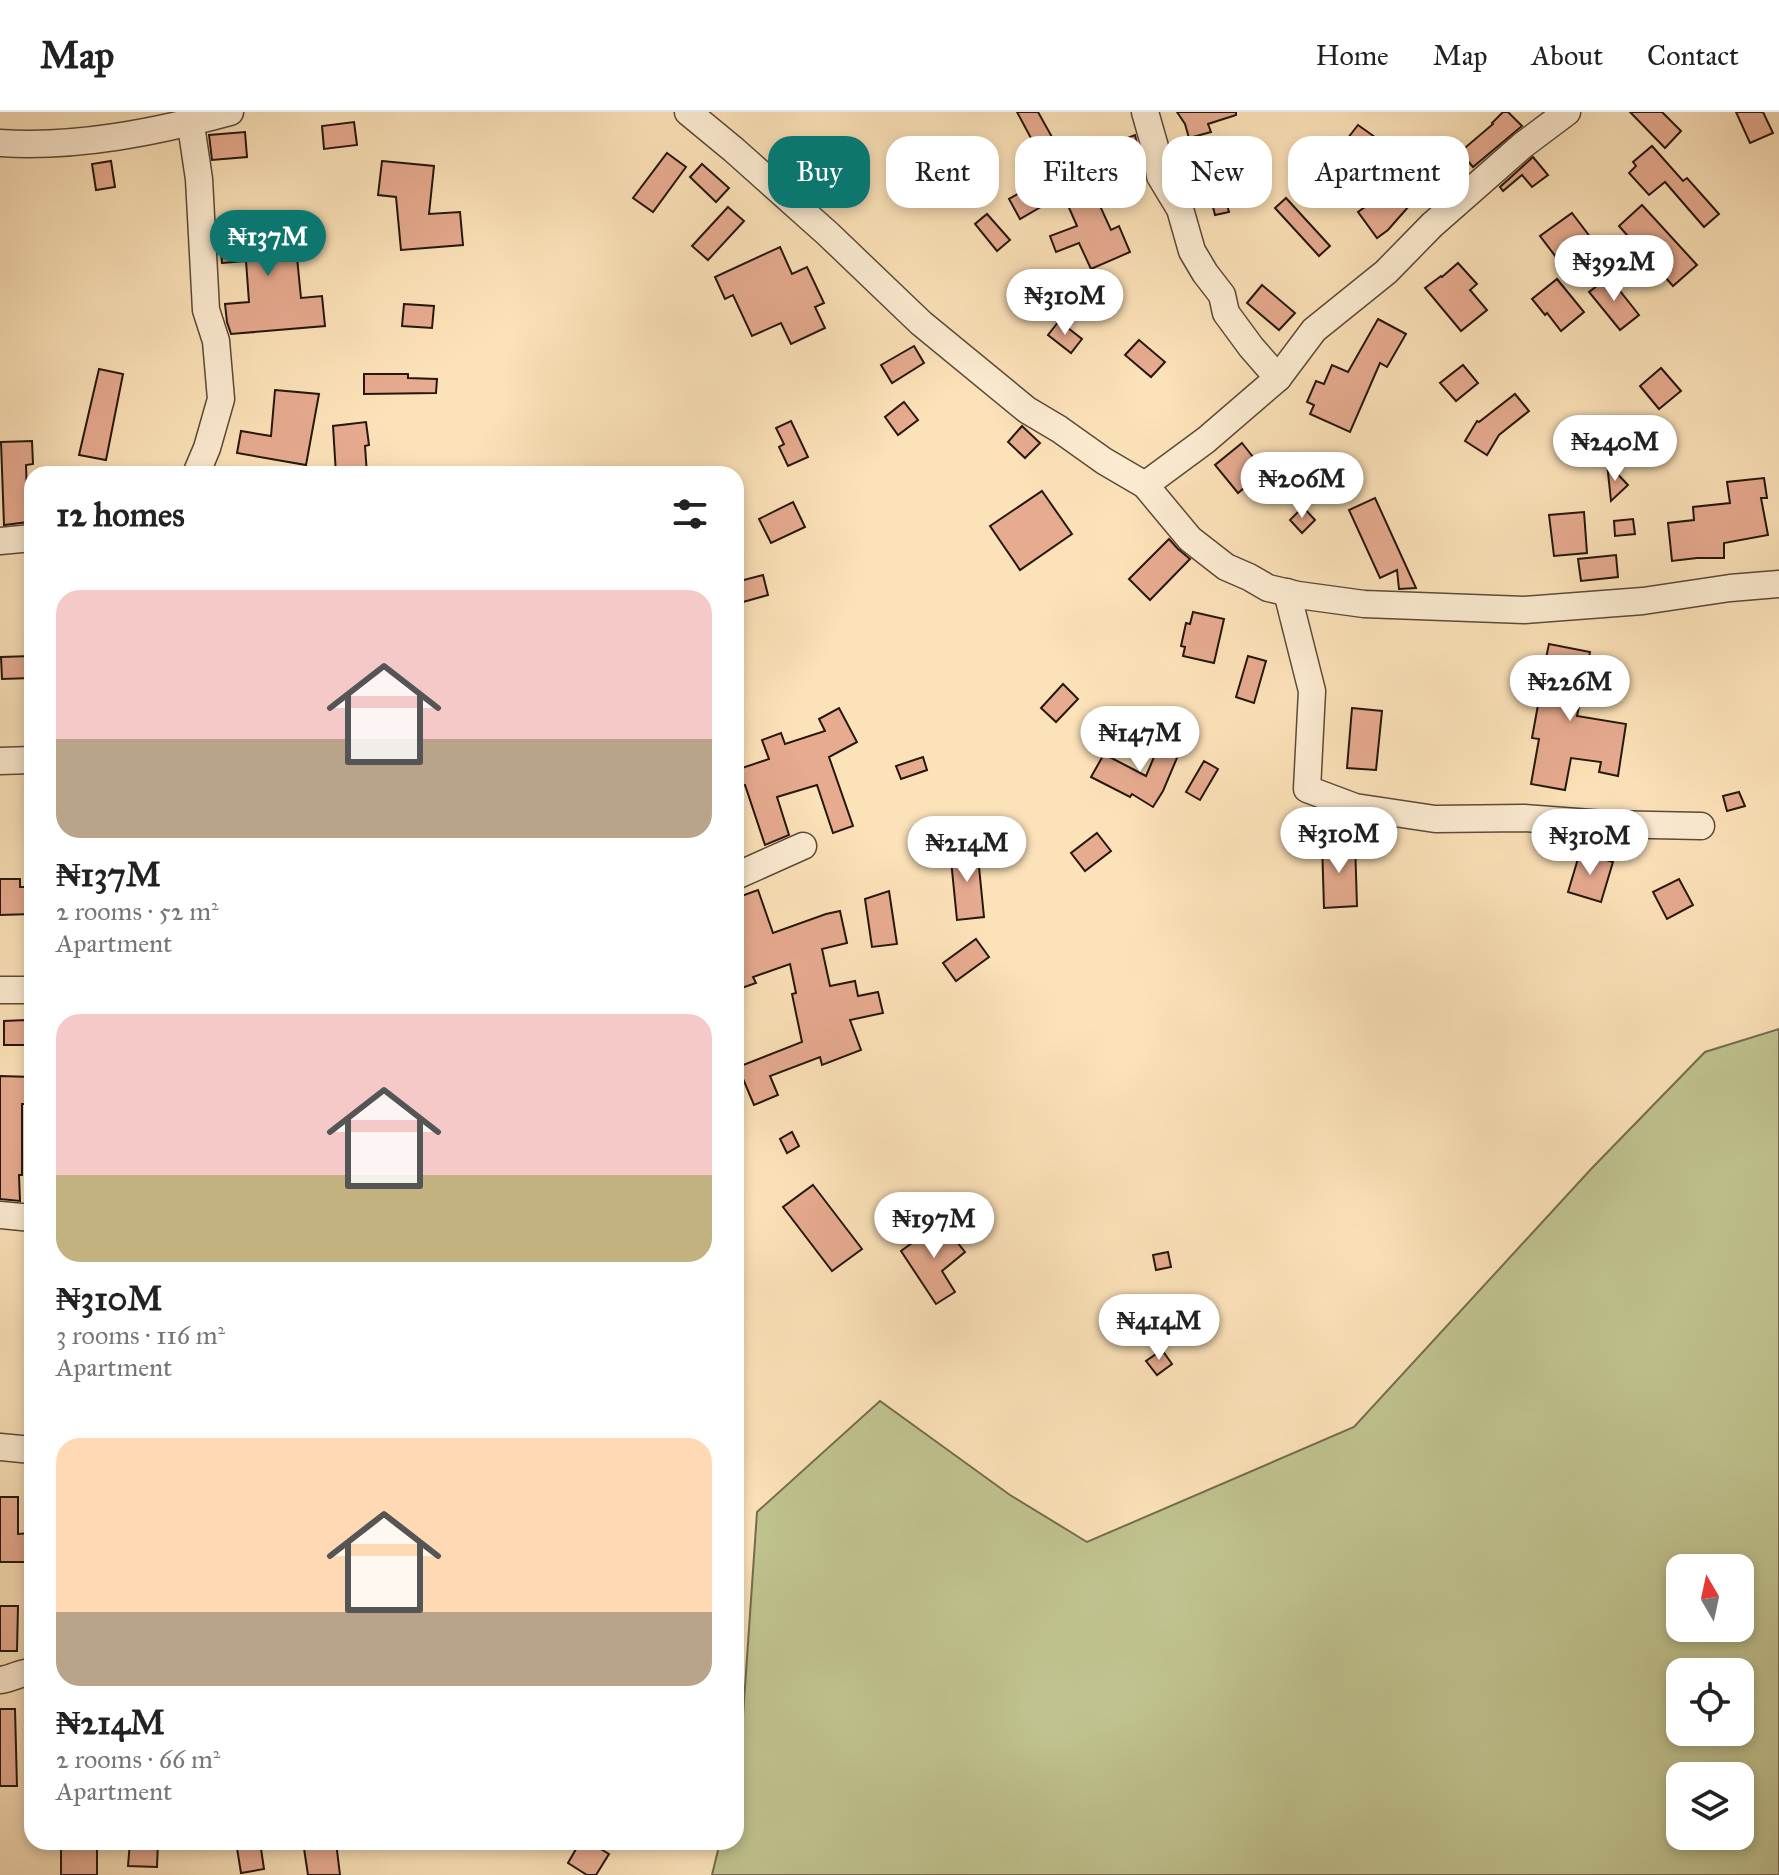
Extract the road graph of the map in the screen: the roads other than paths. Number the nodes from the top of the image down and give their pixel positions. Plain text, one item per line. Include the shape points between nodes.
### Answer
1 (230, 112) edge
2 (688, 112) edge
3 (1145, 112) edge
4 (1567, 112) edge
5 (190, 118) edge
6 (0, 143) edge
7 (1278, 378) junction
8 (199, 466) edge
9 (1145, 485) junction
10 (24, 539) edge
11 (0, 541) edge
12 (1779, 584) edge
13 (1287, 592) junction
14 (24, 760) edge
15 (0, 761) edge
16 (1701, 826) dead end
17 (803, 846) dead end
18 (744, 872) edge
19 (0, 990) edge
20 (24, 990) edge
21 (0, 1215) edge
22 (24, 1217) edge
23 (0, 1447) edge
24 (24, 1449) edge
25 (24, 1672) edge
26 (0, 1680) edge

1 - 5 street
2 - 9 street via 921,323 1027,410
3 - 7 street via 1160,176 1180,209 1192,251 1222,295 1226,313
4 - 7 street via 1314,330
5 - 6 street via 63,144
5 - 8 street via 206,310 216,341 221,399
7 - 9 street
9 - 13 street via 1190,539 1226,567
10 - 11 street
12 - 13 street via 1524,610 1364,604
13 - 16 street via 1312,691 1307,789 1355,807 1435,819
14 - 15 street
17 - 18 street
19 - 20 street
21 - 22 street
23 - 24 street
25 - 26 street

